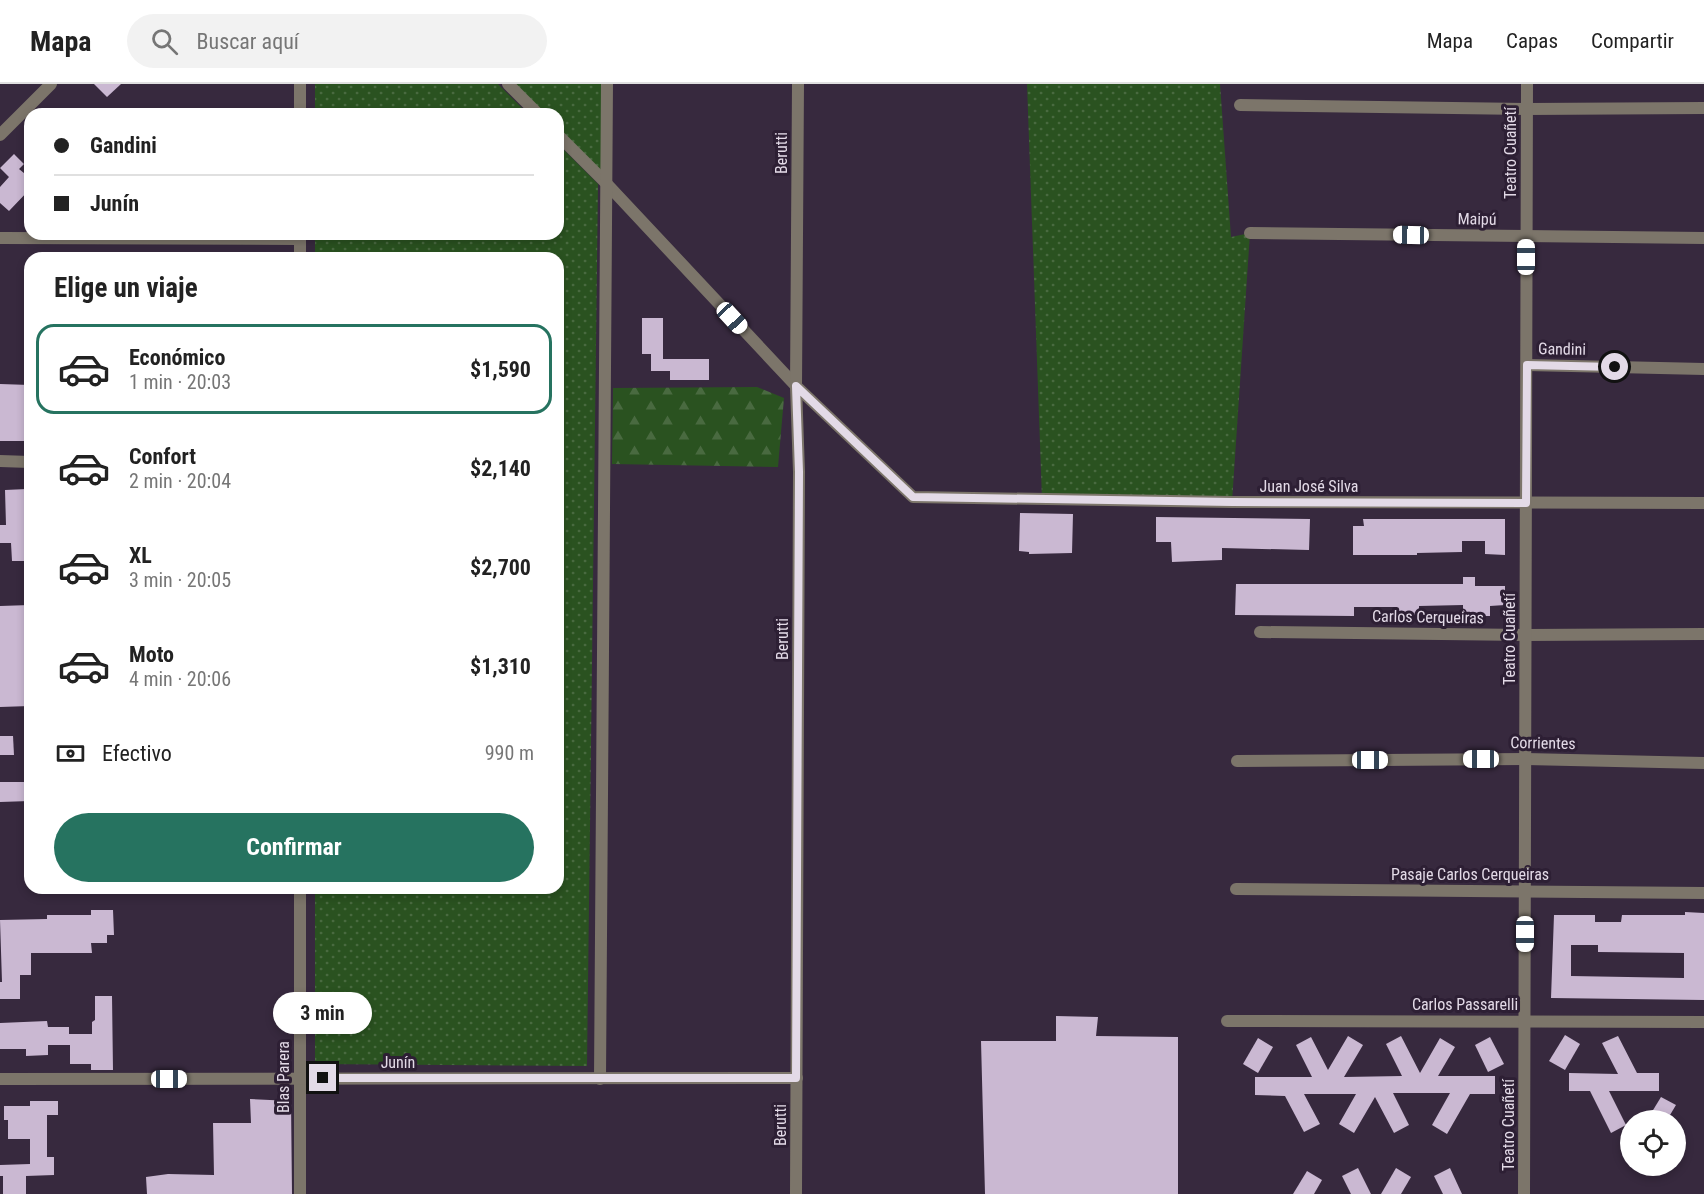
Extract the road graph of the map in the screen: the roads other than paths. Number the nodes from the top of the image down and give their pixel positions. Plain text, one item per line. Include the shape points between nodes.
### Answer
1 (51, 84) edge
2 (300, 84) edge
3 (508, 84) edge
4 (607, 84) edge
5 (798, 84) edge
6 (1527, 84) edge
7 (1240, 105) dead end
8 (27, 108) edge
9 (300, 108) edge
10 (532, 108) edge
11 (1527, 108) junction
12 (1704, 108) edge
13 (24, 111) edge
14 (0, 135) edge
15 (564, 141) edge
16 (606, 183) junction
17 (1250, 233) dead end
18 (1526, 236) junction
19 (1704, 237) edge
20 (0, 238) edge
21 (24, 238) edge
22 (1527, 365) junction
23 (1704, 369) edge
24 (796, 386) junction
25 (0, 461) edge
26 (24, 462) edge
27 (1526, 503) junction
28 (1704, 503) edge
29 (1260, 632) dead end
30 (1704, 634) edge
31 (1526, 635) junction
32 (1526, 759) junction
33 (1237, 761) dead end
34 (1704, 763) edge
35 (1236, 889) dead end
36 (1525, 891) junction
37 (1704, 893) edge
38 (300, 894) edge
39 (1227, 1021) dead end
40 (1525, 1021) junction
41 (1704, 1022) edge
42 (0, 1078) edge
43 (300, 1078) junction
44 (796, 1078) junction
45 (600, 1079) junction
46 (300, 1194) edge
47 (796, 1194) edge
48 (1524, 1194) edge

1 - 8 street
2 - 9 street
3 - 10 street
4 - 16 street
5 - 24 street, Berutti
6 - 11 street, Teatro Cuañetí
7 - 11 street
11 - 12 street
11 - 18 street, Teatro Cuañetí
13 - 14 street
15 - 16 street
16 - 24 street
16 - 45 street
17 - 18 street, Maipú
18 - 19 street, Maipú
18 - 22 street, Teatro Cuañetí
20 - 21 street
22 - 23 street, Gandini
22 - 27 street, Teatro Cuañetí
24 - 27 street, Juan José Silva via 913,497
24 - 44 street, Berutti
25 - 26 street
27 - 28 street, Juan José Silva
27 - 31 street, Teatro Cuañetí
29 - 31 street, Carlos Cerqueiras
30 - 31 street, Carlos Cerqueiras
31 - 32 street, Teatro Cuañetí
32 - 33 street, Corrientes
32 - 34 street, Corrientes
32 - 36 street, Teatro Cuañetí
35 - 36 street, Pasaje Carlos Cerqueiras
36 - 37 street, Pasaje Carlos Cerqueiras
36 - 40 street, Teatro Cuañetí
38 - 43 street, Blas Parera
39 - 40 street, Carlos Passarelli
40 - 41 street, Carlos Passarelli
40 - 48 street, Teatro Cuañetí
42 - 43 street, Junín
43 - 45 street, Junín
43 - 46 street, Blas Parera
44 - 45 street, Junín
44 - 47 street, Berutti

